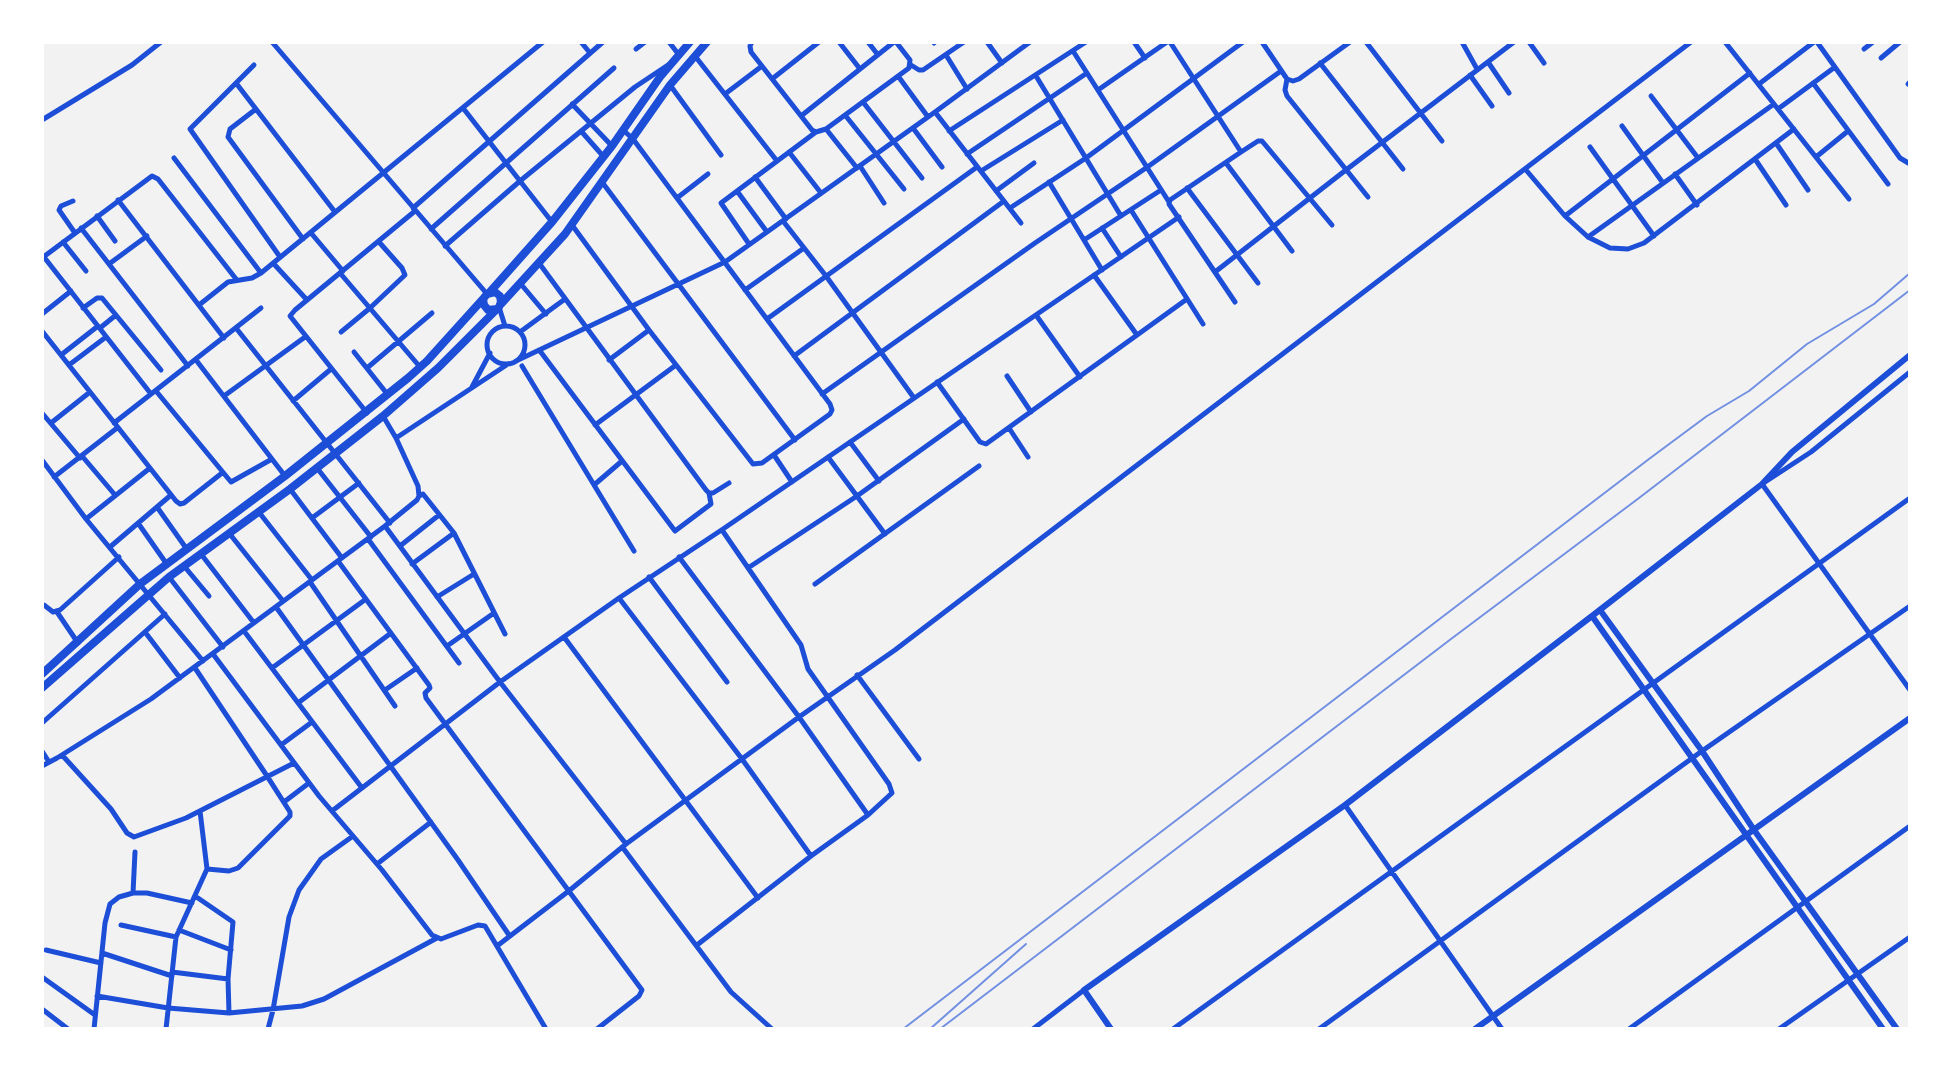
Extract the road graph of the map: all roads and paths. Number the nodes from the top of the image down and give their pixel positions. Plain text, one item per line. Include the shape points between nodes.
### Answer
1 (162, 42) edge
2 (272, 42) edge
3 (543, 42) edge
4 (581, 42) edge
5 (603, 42) edge
6 (645, 42) edge
7 (669, 42) edge
8 (690, 42) edge
9 (707, 42) edge
10 (752, 42) edge
11 (819, 42) edge
12 (839, 42) edge
13 (868, 42) edge
14 (896, 42) edge
15 (964, 42) edge
16 (987, 42) edge
17 (1017, 42) edge
18 (1030, 42) edge
19 (1086, 42) edge
20 (1134, 42) edge
21 (1169, 42) edge
22 (1243, 42) edge
23 (1350, 42) edge
24 (1367, 42) edge
25 (1462, 42) edge
26 (1514, 42) edge
27 (1528, 42) edge
28 (1691, 42) edge
29 (1725, 42) edge
30 (1816, 42) edge
31 (1873, 42) edge
32 (1900, 42) edge
33 (1264, 43) edge
34 (1021, 48) junction
35 (636, 49) dead end
36 (1864, 50) dead end
37 (1073, 51) junction
38 (590, 53) junction
39 (679, 55) junction
40 (878, 55) junction
41 (946, 55) junction
42 (695, 56) junction
43 (1144, 58) junction
44 (1881, 58) dead end
45 (1488, 62) junction
46 (672, 63) junction
47 (1002, 63) junction
48 (1320, 63) junction
49 (1544, 63) dead end
50 (254, 65) dead end
51 (911, 65) junction
52 (762, 66) junction
53 (1835, 67) junction
54 (614, 68) dead end
55 (860, 69) junction
56 (1477, 69) junction
57 (1281, 71) junction
58 (1087, 73) junction
59 (1750, 73) junction
60 (1470, 75) junction
61 (898, 76) junction
62 (1036, 76) junction
63 (1194, 78) junction
64 (772, 79) junction
65 (1287, 79) junction
66 (236, 82) junction
67 (1813, 83) junction
68 (1759, 84) junction
69 (670, 85) junction
70 (967, 89) junction
71 (1098, 90) junction
72 (1509, 93) dead end
73 (724, 94) junction
74 (1651, 96) dead end
75 (1050, 99) junction
76 (863, 102) junction
77 (572, 104) junction
78 (1492, 106) dead end
79 (1776, 106) junction
80 (463, 108) junction
81 (256, 109) junction
82 (935, 112) junction
83 (1420, 113) junction
84 (845, 115) junction
85 (801, 116) junction
86 (1218, 116) junction
87 (928, 117) junction
88 (42, 120) edge
89 (1063, 120) junction
90 (590, 123) junction
91 (1622, 126) dead end
92 (914, 128) junction
93 (826, 129) junction
94 (1794, 129) junction
95 (623, 130) junction
96 (1676, 130) junction
97 (1848, 130) junction
98 (581, 131) junction
99 (950, 131) junction
100 (1123, 131) junction
101 (816, 132) junction
102 (633, 139) junction
103 (488, 141) junction
104 (894, 141) junction
105 (1442, 141) dead end
106 (1382, 142) junction
107 (1776, 143) junction
108 (612, 146) junction
109 (1590, 147) dead end
110 (789, 152) junction
111 (1241, 152) junction
112 (967, 153) junction
113 (721, 155) dead end
114 (875, 155) junction
115 (603, 156) junction
116 (1643, 156) junction
117 (1816, 157) junction
118 (174, 158) dead end
119 (1086, 158) junction
120 (1698, 158) junction
121 (1755, 159) junction
122 (777, 161) junction
123 (506, 163) junction
124 (1226, 163) junction
125 (1034, 164) dead end
126 (1910, 164) edge
127 (858, 167) junction
128 (942, 167) dead end
129 (1146, 168) junction
130 (979, 169) junction
131 (1346, 169) junction
132 (1403, 169) dead end
133 (1526, 170) junction
134 (383, 173) junction
135 (708, 174) dead end
136 (1675, 174) junction
137 (755, 177) junction
138 (922, 178) dead end
139 (1613, 179) junction
140 (520, 181) junction
141 (1049, 182) junction
142 (602, 183) junction
143 (1663, 183) junction
144 (1888, 184) dead end
145 (1187, 188) junction
146 (904, 189) dead end
147 (1161, 190) junction
148 (1808, 190) dead end
149 (737, 191) junction
150 (996, 191) junction
151 (821, 193) junction
152 (1108, 194) junction
153 (1368, 197) dead end
154 (677, 198) junction
155 (1310, 198) junction
156 (1848, 199) dead end
157 (118, 200) junction
158 (73, 201) dead end
159 (1004, 201) junction
160 (884, 202) dead end
161 (1169, 202) junction
162 (1632, 205) junction
163 (1697, 205) junction
164 (1786, 205) dead end
165 (1010, 208) junction
166 (414, 209) junction
167 (1131, 210) junction
168 (335, 212) junction
169 (97, 216) junction
170 (1121, 216) junction
171 (1565, 216) junction
172 (1179, 217) junction
173 (1071, 219) junction
174 (784, 220) junction
175 (552, 222) junction
176 (1021, 223) dead end
177 (572, 225) junction
178 (1332, 225) dead end
179 (1273, 227) junction
180 (81, 228) junction
181 (1102, 228) junction
182 (431, 229) junction
183 (310, 232) junction
184 (767, 232) junction
185 (75, 233) junction
186 (147, 236) junction
187 (1654, 236) junction
188 (1588, 237) junction
189 (1149, 238) junction
190 (303, 239) junction
191 (1084, 240) junction
192 (115, 241) dead end
193 (63, 242) junction
194 (379, 242) junction
195 (749, 244) junction
196 (445, 246) junction
197 (804, 248) junction
198 (1292, 251) dead end
199 (1237, 255) junction
200 (43, 257) edge
201 (280, 257) junction
202 (1121, 257) junction
203 (724, 262) junction
204 (273, 263) junction
205 (539, 263) junction
206 (109, 264) junction
207 (1102, 270) junction
208 (86, 271) dead end
209 (342, 272) junction
210 (1215, 272) junction
211 (261, 273) junction
212 (1094, 275) junction
213 (826, 276) junction
214 (236, 279) junction
215 (520, 283) junction
216 (1258, 283) dead end
217 (678, 284) junction
218 (746, 290) junction
219 (70, 291) junction
220 (486, 295) junction
221 (565, 299) junction
222 (1187, 299) junction
223 (307, 300) junction
224 (1235, 302) dead end
225 (199, 304) junction
226 (631, 306) junction
227 (499, 307) junction
228 (83, 308) junction
229 (261, 308) dead end
230 (370, 308) junction
231 (432, 313) dead end
232 (852, 313) junction
233 (42, 314) edge
234 (546, 314) junction
235 (116, 315) junction
236 (1036, 315) junction
237 (767, 319) junction
238 (1203, 324) dead end
239 (505, 326) junction
240 (99, 327) junction
241 (236, 328) junction
242 (585, 328) junction
243 (649, 330) junction
244 (42, 331) edge
245 (341, 332) dead end
246 (520, 332) junction
247 (1137, 335) junction
248 (106, 337) junction
249 (305, 337) junction
250 (224, 338) junction
251 (399, 342) junction
252 (540, 351) junction
253 (354, 352) dead end
254 (490, 353) junction
255 (881, 353) junction
256 (61, 355) junction
257 (1910, 355) edge
258 (794, 356) junction
259 (196, 360) junction
260 (609, 360) junction
261 (516, 361) junction
262 (508, 364) junction
263 (69, 365) junction
264 (264, 365) junction
265 (676, 365) junction
266 (188, 366) junction
267 (522, 366) dead end
268 (420, 367) junction
269 (367, 368) junction
270 (331, 369) junction
271 (161, 370) dead end
272 (1910, 372) edge
273 (1007, 376) dead end
274 (1080, 377) junction
275 (937, 382) junction
276 (471, 388) junction
277 (90, 392) junction
278 (154, 392) junction
279 (822, 394) junction
280 (388, 395) junction
281 (224, 396) junction
282 (636, 396) junction
283 (914, 398) junction
284 (293, 401) junction
285 (367, 412) junction
286 (1031, 412) junction
287 (42, 413) edge
288 (383, 416) junction
289 (964, 418) junction
290 (51, 423) junction
291 (116, 426) junction
292 (595, 426) junction
293 (1009, 428) junction
294 (396, 438) junction
295 (795, 440) junction
296 (850, 442) junction
297 (327, 444) junction
298 (335, 453) junction
299 (774, 455) junction
300 (81, 457) junction
301 (828, 457) junction
302 (1028, 457) dead end
303 (272, 459) junction
304 (42, 460) edge
305 (622, 461) junction
306 (979, 466) dead end
307 (150, 468) junction
308 (317, 468) junction
309 (222, 473) junction
310 (285, 476) junction
311 (54, 477) junction
312 (879, 481) junction
313 (792, 482) junction
314 (359, 483) junction
315 (729, 483) dead end
316 (1762, 484) junction
317 (594, 485) junction
318 (290, 489) junction
319 (709, 493) junction
320 (115, 495) junction
321 (171, 495) junction
322 (419, 496) junction
323 (857, 496) junction
324 (340, 497) junction
325 (1910, 498) edge
326 (157, 507) junction
327 (258, 512) junction
328 (439, 514) junction
329 (312, 518) junction
330 (86, 519) junction
331 (138, 524) junction
332 (387, 524) junction
333 (722, 530) junction
334 (229, 533) junction
335 (454, 533) junction
336 (885, 534) junction
337 (369, 538) junction
338 (400, 546) junction
339 (110, 547) junction
340 (186, 548) junction
341 (634, 551) dead end
342 (201, 554) junction
343 (118, 557) junction
344 (679, 557) junction
345 (340, 560) junction
346 (166, 564) junction
347 (412, 564) junction
348 (1820, 565) junction
349 (184, 566) junction
350 (748, 568) junction
351 (474, 574) junction
352 (170, 577) junction
353 (649, 577) junction
354 (311, 581) junction
355 (140, 584) junction
356 (815, 584) dead end
357 (149, 593) junction
358 (209, 596) dead end
359 (437, 597) junction
360 (619, 598) junction
361 (366, 599) junction
362 (283, 602) junction
363 (42, 606) edge
364 (1910, 606) edge
365 (276, 607) junction
366 (1600, 610) junction
367 (57, 612) junction
368 (494, 613) junction
369 (165, 614) junction
370 (1593, 616) junction
371 (336, 620) junction
372 (254, 623) junction
373 (244, 631) junction
374 (145, 632) junction
375 (391, 633) junction
376 (464, 634) junction
377 (505, 634) dead end
378 (1871, 634) junction
379 (564, 637) junction
380 (78, 643) junction
381 (303, 645) junction
382 (223, 646) junction
383 (447, 646) junction
384 (213, 654) junction
385 (361, 657) junction
386 (203, 661) junction
387 (459, 663) dead end
388 (195, 668) junction
389 (272, 668) junction
390 (417, 668) junction
391 (42, 674) edge
392 (857, 675) junction
393 (180, 678) junction
394 (328, 680) junction
395 (500, 682) junction
396 (727, 682) dead end
397 (1654, 684) junction
398 (42, 688) edge
399 (385, 690) junction
400 (1645, 690) junction
401 (1910, 690) edge
402 (828, 697) junction
403 (298, 703) junction
404 (395, 705) dead end
405 (799, 717) junction
406 (1910, 718) edge
407 (312, 722) junction
408 (42, 723) edge
409 (446, 724) junction
410 (281, 745) junction
411 (42, 751) edge
412 (1702, 751) junction
413 (62, 755) junction
414 (1693, 758) junction
415 (741, 759) junction
416 (919, 759) dead end
417 (49, 762) junction
418 (294, 763) junction
419 (42, 766) edge
420 (390, 766) junction
421 (267, 776) junction
422 (309, 783) junction
423 (362, 788) junction
424 (684, 801) junction
425 (284, 802) junction
426 (1345, 805) junction
427 (200, 811) junction
428 (332, 811) junction
429 (868, 816) junction
430 (431, 822) junction
431 (1910, 826) edge
432 (1754, 830) junction
433 (1747, 835) junction
434 (353, 836) junction
435 (624, 846) junction
436 (135, 852) dead end
437 (812, 856) junction
438 (377, 864) junction
439 (207, 869) junction
440 (1392, 872) junction
441 (570, 890) junction
442 (133, 893) junction
443 (195, 896) junction
444 (758, 898) junction
445 (1805, 900) junction
446 (192, 903) junction
447 (1797, 906) junction
448 (121, 925) dead end
449 (179, 930) junction
450 (509, 935) junction
451 (176, 937) junction
452 (1910, 937) edge
453 (437, 938) junction
454 (1441, 942) junction
455 (697, 945) junction
456 (497, 946) junction
457 (46, 950) dead end
458 (231, 950) junction
459 (102, 953) junction
460 (100, 963) junction
461 (172, 974) junction
462 (1857, 974) junction
463 (42, 976) edge
464 (228, 979) junction
465 (1849, 980) junction
466 (1084, 990) junction
467 (97, 996) junction
468 (168, 1008) junction
469 (42, 1009) edge
470 (273, 1010) junction
471 (229, 1013) junction
472 (95, 1015) junction
473 (1493, 1016) junction
474 (601, 1028) edge
475 (68, 1029) edge
476 (93, 1029) edge
477 (166, 1029) edge
478 (268, 1029) edge
479 (546, 1029) edge
480 (772, 1029) edge
481 (1033, 1029) edge
482 (1111, 1029) edge
483 (1173, 1029) edge
484 (1319, 1029) edge
485 (1474, 1029) edge
486 (1502, 1029) edge
487 (1629, 1029) edge
488 (1779, 1029) edge
489 (1883, 1029) edge
490 (1897, 1029) edge

1 - 88 street
2 - 134 street
3 - 80 street
4 - 38 street
5 - 38 street
6 - 35 street
7 - 39 street
8 - 39 main road
9 - 42 main road
10 - 52 street via 751,52
11 - 64 street
12 - 55 street
13 - 40 street
14 - 40 street
14 - 51 street
15 - 41 street
16 - 47 street
17 - 34 street
18 - 34 street
19 - 37 street
20 - 43 street
21 - 43 street
21 - 63 street
22 - 63 street
23 - 48 street
24 - 83 street
25 - 56 street
26 - 45 street
27 - 49 street
28 - 133 street
29 - 59 street
30 - 53 street
30 - 68 street
31 - 36 street
32 - 44 street
33 - 57 street
34 - 47 street
37 - 58 street
37 - 62 street
38 - 103 street
39 - 46 main road
40 - 55 street
41 - 51 street via 923,70
41 - 70 street
42 - 69 main road
42 - 73 street
43 - 71 street
45 - 56 street
45 - 72 street
46 - 90 street via 634,87
46 - 95 main road
47 - 70 street
48 - 65 street via 1299,79
48 - 106 street
50 - 66 street
51 - 61 street
52 - 64 street
52 - 73 street
53 - 67 street
53 - 126 street via 1900,158
54 - 77 street
55 - 85 street
56 - 60 street
57 - 65 street
57 - 86 street
58 - 71 street
58 - 75 street
59 - 68 street
59 - 96 street
60 - 78 street
60 - 83 street
61 - 76 street
61 - 87 street
62 - 75 street
62 - 99 street
63 - 86 street
63 - 100 street
64 - 85 street
65 - 131 street via 1287,96
66 - 81 street
66 - 201 street via 191,131
67 - 79 street
67 - 97 street
68 - 79 street
69 - 102 main road
69 - 113 street
70 - 82 street
71 - 100 street
73 - 122 street
74 - 96 street
75 - 89 street
75 - 112 street
76 - 84 street
76 - 104 street
77 - 90 street
77 - 123 street
79 - 94 street
79 - 120 street
80 - 103 street
80 - 134 street
81 - 168 street
81 - 190 street via 230,129 228,137
82 - 87 street
82 - 99 street
83 - 105 street
83 - 106 street
84 - 93 street
84 - 114 street
85 - 101 street
86 - 111 street
86 - 129 street
87 - 92 street
89 - 119 street
89 - 130 street
90 - 98 street
90 - 108 street
91 - 116 street
92 - 104 street
92 - 128 street
93 - 101 street
93 - 127 street
94 - 107 street
94 - 117 street
95 - 102 street
95 - 108 main road
96 - 116 street
96 - 120 street
97 - 117 street
97 - 144 street
98 - 115 street
98 - 140 street
99 - 112 street
100 - 119 street
100 - 129 street
101 - 110 street
102 - 142 main road
102 - 154 street
103 - 123 street
103 - 166 street
104 - 114 street
104 - 138 street
106 - 131 street
106 - 132 street
107 - 121 street
107 - 148 street
108 - 115 main road
109 - 139 street
110 - 122 street
110 - 151 street
111 - 124 street
111 - 155 street via 1262,141
112 - 130 street
114 - 127 street
114 - 146 street
115 - 175 main road
116 - 139 street
116 - 143 street
117 - 156 street
118 - 211 street
119 - 141 street
119 - 152 street
120 - 136 street
121 - 163 street
121 - 164 street
122 - 137 street
123 - 140 street
123 - 182 street
124 - 145 street
124 - 179 street
125 - 150 street
127 - 151 street
127 - 160 street
129 - 147 street
129 - 152 street
130 - 150 street
130 - 213 street
131 - 153 street
131 - 155 street
133 - 171 street
133 - 392 street
134 - 166 street
134 - 168 street
135 - 154 street
136 - 143 street
136 - 163 street
137 - 149 street
137 - 174 street
139 - 162 street
139 - 171 street
140 - 175 street
140 - 196 street
141 - 165 street
141 - 173 street
142 - 177 main road
142 - 217 street
143 - 162 street
145 - 161 street
145 - 199 street
147 - 161 street
147 - 167 street
149 - 184 street
149 - 195 street via 722,206
150 - 159 street
151 - 174 street
152 - 170 street
152 - 173 street
154 - 203 street
155 - 178 street
155 - 179 street
157 - 169 street
157 - 186 street
157 - 214 street via 155,176
158 - 185 street via 59,210
159 - 165 street
159 - 232 street
161 - 172 street
162 - 187 street
162 - 188 street
163 - 187 street
165 - 176 street
166 - 182 street
166 - 194 street
167 - 170 street
167 - 189 street
168 - 183 street
169 - 180 street
169 - 192 street
170 - 181 street
171 - 188 street
172 - 189 street
172 - 210 street
173 - 191 street
173 - 255 street
174 - 184 street
174 - 197 street
175 - 220 main road
177 - 205 main road
177 - 226 street
179 - 198 street
179 - 199 street
180 - 185 street
180 - 206 street
181 - 191 street
181 - 202 street
182 - 196 street
183 - 190 street
183 - 209 street
184 - 195 street
185 - 193 street
186 - 206 street
186 - 225 street
187 - 188 street via 1636,247 1619,250
189 - 202 street
189 - 222 street
190 - 201 street
191 - 207 street
193 - 200 street
193 - 208 street
194 - 209 street
194 - 230 street via 405,275
195 - 203 street
196 - 220 street
197 - 213 street
197 - 218 street
199 - 210 street
199 - 216 street
200 - 219 street
201 - 204 street
202 - 207 street
203 - 217 street
203 - 218 street
204 - 211 street
204 - 223 street
205 - 215 main road
205 - 221 street
206 - 266 street
207 - 212 street
209 - 223 street
209 - 230 street
210 - 224 street
211 - 214 street
212 - 236 street
212 - 247 street
213 - 232 street
213 - 237 street
214 - 225 street
215 - 227 main road
215 - 234 street
217 - 226 street
217 - 295 street
218 - 237 street
219 - 228 street
219 - 233 street
220 - 227 main road via 495,292 500,296
220 - 227 main road via 484,305 488,310
220 - 268 main road
221 - 234 street
221 - 242 street
222 - 238 street
222 - 247 street
223 - 249 street via 290,316
225 - 250 street
226 - 242 street
226 - 243 street
227 - 239 street
227 - 288 main road
228 - 235 street via 100,297
228 - 240 street
229 - 241 street
230 - 245 street
230 - 251 street
231 - 251 street
232 - 255 street
232 - 258 street
234 - 246 street
235 - 240 street
235 - 271 street
236 - 274 street
236 - 275 street
237 - 258 street
239 - 246 street
239 - 254 street via 491,334
240 - 248 street
240 - 256 street
241 - 250 street
241 - 264 street
242 - 252 street
242 - 260 street
243 - 260 street
243 - 265 street
244 - 256 street
246 - 261 street via 525,348
247 - 274 street
248 - 263 street
248 - 278 street
249 - 264 street
249 - 270 street
250 - 259 street
251 - 268 street
251 - 269 street
252 - 261 street
252 - 292 street
253 - 269 street
254 - 262 street via 500,363
254 - 276 street
255 - 279 street
255 - 283 street
256 - 263 street
257 - 316 street via 1804,441
258 - 279 street
259 - 266 street
259 - 281 street
260 - 282 street
261 - 262 street
262 - 276 street
263 - 277 street
264 - 281 street
264 - 284 street
265 - 282 street
265 - 299 street via 753,464
266 - 278 street
267 - 317 street
268 - 280 main road
269 - 280 street
270 - 284 street
270 - 285 street
272 - 316 street via 1811,452
273 - 286 street
274 - 286 street
275 - 283 street
275 - 289 street
276 - 294 street
277 - 290 street
277 - 291 street
278 - 291 street
278 - 309 street
279 - 295 street via 830,404 830,414
280 - 285 main road
281 - 303 street
282 - 292 street
282 - 319 street
283 - 296 street
284 - 297 street
285 - 297 main road
286 - 293 street
287 - 290 street
288 - 294 street
288 - 298 main road
289 - 293 street via 982,444
289 - 312 street
290 - 300 street
291 - 300 street
291 - 307 street
292 - 305 street
293 - 302 street
294 - 322 street
295 - 299 street
296 - 301 street
296 - 312 street
297 - 298 street
297 - 310 main road
298 - 308 main road
298 - 314 street
299 - 313 street
300 - 311 street
300 - 320 street
301 - 313 street
301 - 323 street
303 - 309 street via 235,482
303 - 310 street
304 - 311 street
305 - 317 street
305 - 319 street via 675,531 711,504
306 - 336 street
307 - 320 street
307 - 321 street
308 - 318 main road
308 - 324 street
309 - 321 street via 184,503
310 - 340 main road
311 - 330 street
312 - 323 street
313 - 333 street
314 - 324 street
314 - 332 street
315 - 319 street
316 - 348 street
316 - 366 street
317 - 341 street
318 - 327 main road
318 - 329 street
320 - 330 street
321 - 326 street
322 - 328 street via 423,494
322 - 332 street
323 - 336 street
323 - 350 street
324 - 329 street
324 - 337 street
325 - 348 street
326 - 331 street
326 - 340 street
327 - 334 main road
327 - 354 street
328 - 335 street
328 - 338 street
329 - 345 street
330 - 339 street
331 - 339 street
331 - 346 street
332 - 337 street
332 - 338 street
333 - 344 street
333 - 350 street
334 - 342 main road
334 - 362 street
335 - 347 street
335 - 351 street
336 - 356 street
337 - 345 street
337 - 383 street
338 - 347 street
339 - 343 street
340 - 346 main road
342 - 349 main road
342 - 372 street
343 - 355 street
343 - 367 street
344 - 353 street
344 - 405 street
345 - 354 street
345 - 361 street
346 - 355 main road
347 - 359 street
348 - 378 street
348 - 397 street
349 - 352 main road
349 - 358 street
350 - 402 street via 801,645 808,669
351 - 359 street
351 - 368 street
352 - 357 main road
352 - 382 street
353 - 360 street
353 - 396 street
354 - 362 street
354 - 371 street
355 - 357 street
355 - 380 main road
357 - 369 street
357 - 398 main road
359 - 376 street
360 - 379 street
360 - 415 street
361 - 371 street
361 - 375 street
362 - 365 street
363 - 367 street
364 - 378 street
365 - 372 street
365 - 381 street
366 - 370 street
366 - 397 street
367 - 380 street
368 - 376 street
368 - 377 street
369 - 374 street
369 - 386 street
370 - 400 street
370 - 426 street
371 - 381 street
371 - 385 street
372 - 373 street
373 - 382 street
373 - 389 street
374 - 393 street
374 - 408 street
375 - 385 street
375 - 390 street
376 - 383 street
376 - 395 street
378 - 401 street
378 - 412 street
379 - 395 street
379 - 424 street
380 - 391 main road
381 - 389 street
381 - 394 street
382 - 384 street
383 - 387 street
384 - 386 street
384 - 410 street
385 - 394 street
385 - 399 street
386 - 388 street
388 - 393 street
388 - 421 street
389 - 403 street
390 - 399 street
390 - 409 street via 430,687 426,698
392 - 402 street
392 - 416 street
393 - 413 street
394 - 403 street
394 - 420 street
395 - 409 street
395 - 435 street
397 - 400 street
397 - 412 street
399 - 404 street
400 - 414 street
400 - 440 street
402 - 405 street
402 - 429 street via 891,787 890,796
403 - 407 street
405 - 415 street
405 - 429 street
406 - 432 street
407 - 410 street
407 - 423 street
409 - 420 street
409 - 441 street
410 - 418 street
411 - 417 street
412 - 414 street
412 - 432 street
413 - 417 street
413 - 427 street via 130,836 139,837
414 - 433 street
414 - 454 street
415 - 424 street
415 - 437 street
417 - 419 street
418 - 421 street
418 - 422 street
420 - 423 street
420 - 430 street
421 - 425 street
421 - 427 street
422 - 425 street
422 - 428 street
423 - 428 street
424 - 435 street
424 - 444 street
425 - 439 street via 290,812 288,820 238,868 229,872
426 - 440 street
426 - 466 street
427 - 439 street
428 - 434 street
429 - 437 street
430 - 438 street
430 - 450 street
431 - 445 street
432 - 433 street
432 - 445 street
433 - 447 street
433 - 473 street
434 - 438 street
434 - 470 street via 321,859 299,890 289,917
435 - 441 street
435 - 455 street
436 - 442 street
437 - 444 street
438 - 453 street
439 - 443 street
440 - 454 street
440 - 483 street
441 - 450 street
441 - 474 street via 642,990
442 - 446 street via 157,894
442 - 459 street via 110,904
443 - 446 street
443 - 458 street via 232,920
444 - 455 street
445 - 447 street
445 - 462 street
446 - 449 street
447 - 465 street
447 - 487 street
448 - 451 street
449 - 451 street
449 - 458 street
450 - 456 street
451 - 461 street
452 - 462 street
453 - 456 street via 482,925
453 - 470 street via 324,999
454 - 473 street
454 - 484 street
455 - 480 street via 731,992
456 - 479 street
457 - 460 street
458 - 464 street
459 - 460 street
459 - 461 street
460 - 467 street
461 - 464 street
461 - 468 street
462 - 465 street
462 - 490 street
463 - 472 street
464 - 471 street
465 - 488 street
465 - 489 street
466 - 481 street
466 - 482 street
467 - 468 street
467 - 472 street
468 - 471 street
468 - 477 street
469 - 475 street
470 - 471 street
470 - 478 street
472 - 476 street
473 - 485 street
473 - 486 street

